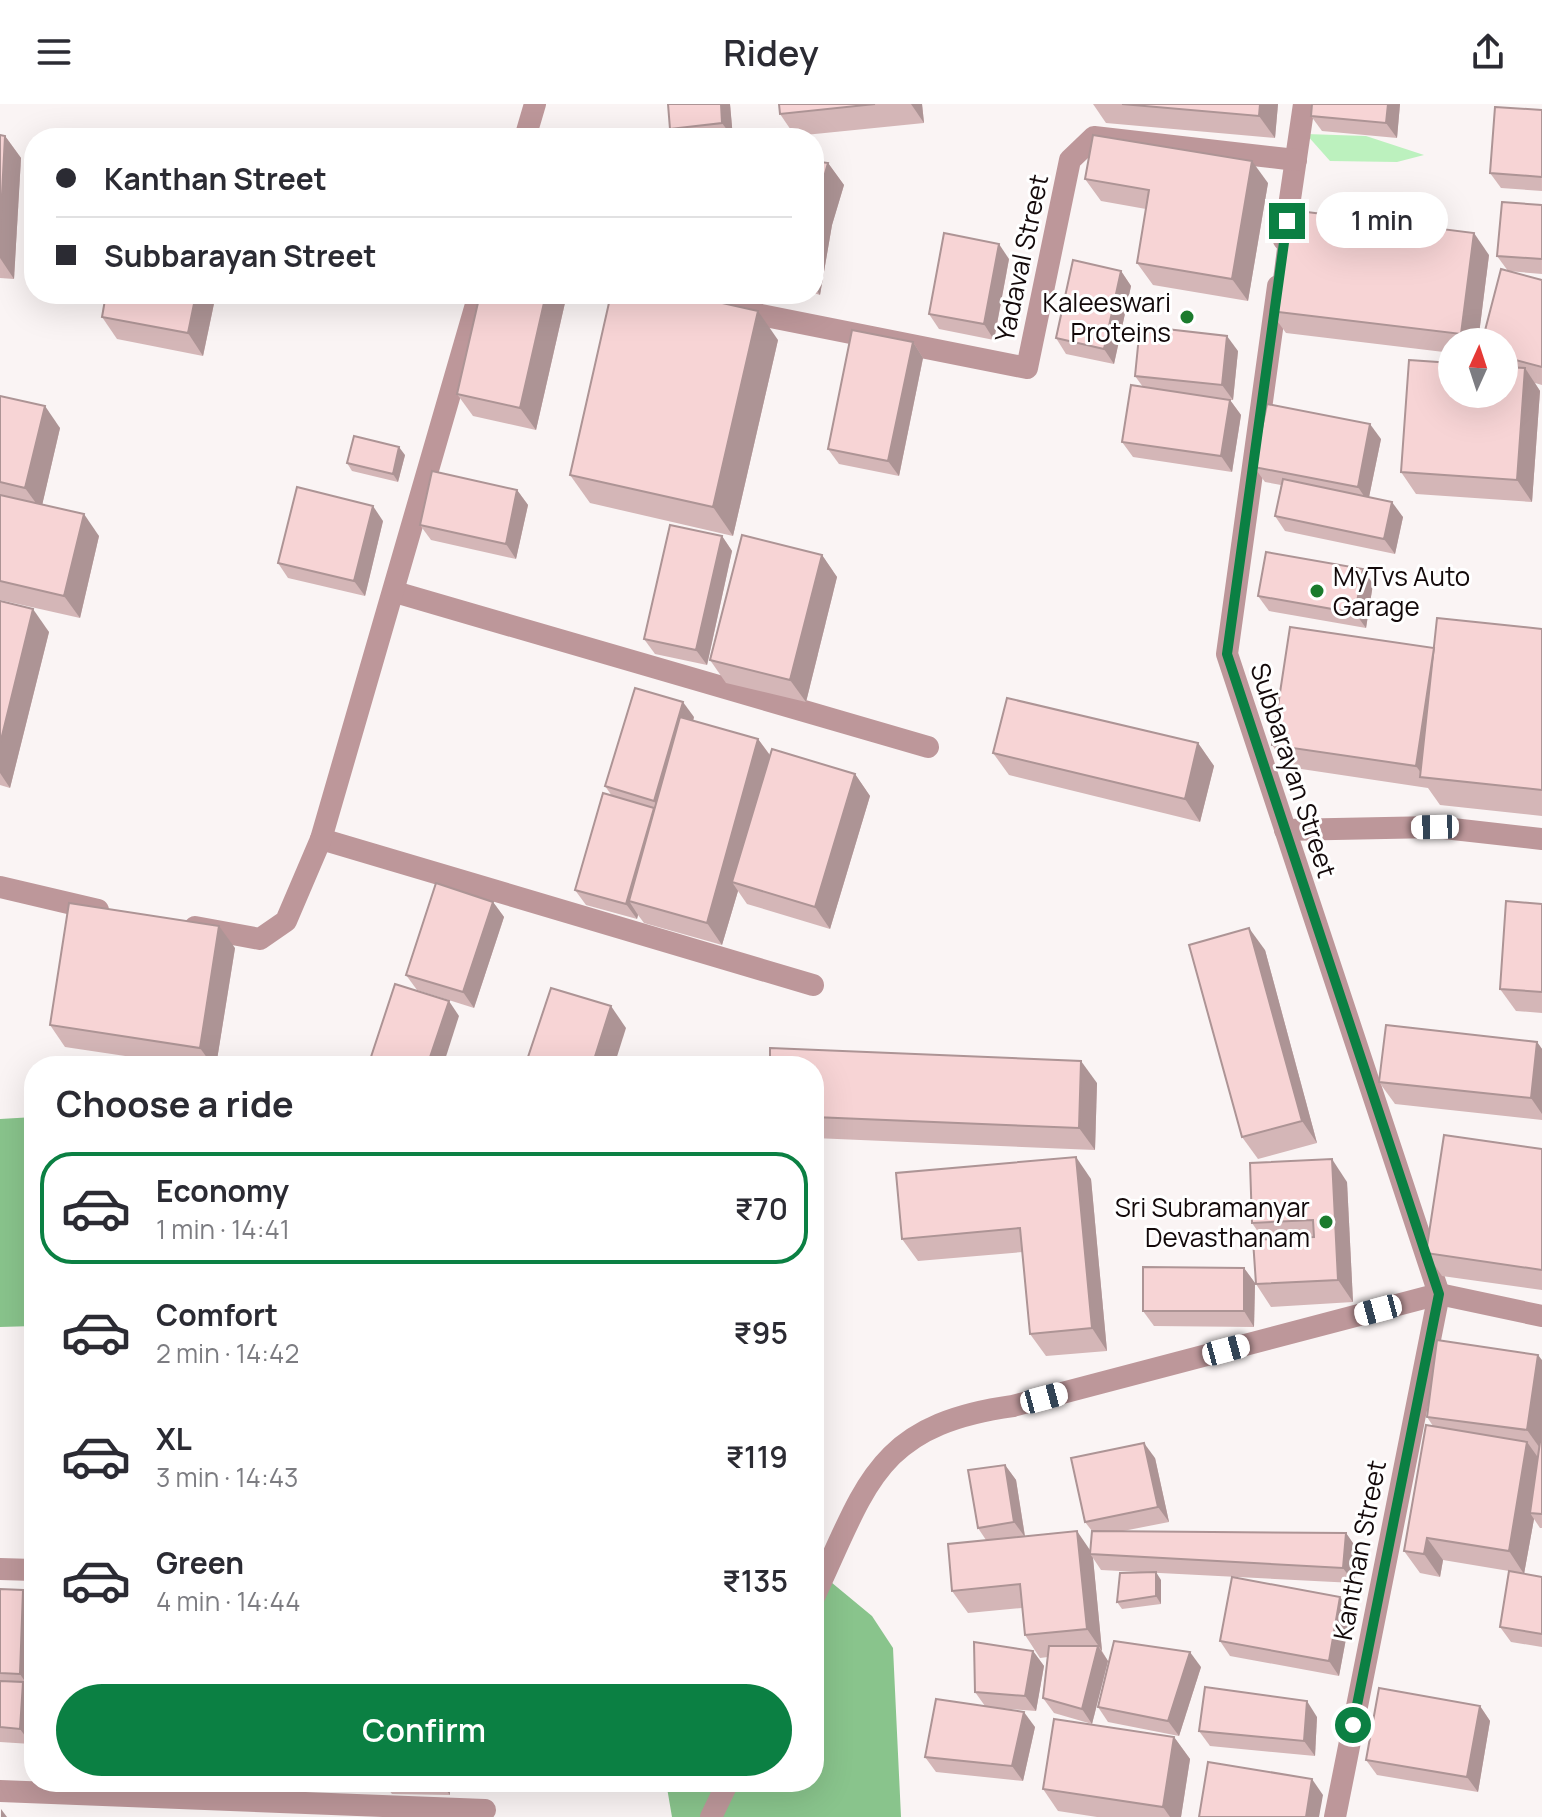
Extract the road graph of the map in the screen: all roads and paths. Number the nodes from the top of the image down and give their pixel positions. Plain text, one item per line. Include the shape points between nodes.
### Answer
1 (535, 104) edge
2 (1304, 104) edge
3 (528, 128) edge
4 (1296, 160) junction
5 (476, 304) edge
6 (707, 304) edge
7 (395, 592) junction
8 (928, 747) dead end
9 (1285, 830) junction
10 (321, 839) junction
11 (1542, 839) edge
12 (0, 887) edge
13 (124, 915) edge
14 (169, 923) edge
15 (813, 985) dead end
16 (1439, 1294) junction
17 (1542, 1316) edge
18 (0, 1569) edge
19 (24, 1570) edge
20 (824, 1577) edge
21 (0, 1791) edge
22 (24, 1792) edge
23 (26, 1792) edge
24 (723, 1792) edge
25 (485, 1810) dead end
26 (711, 1817) edge
27 (1335, 1817) edge

1 - 3 street
2 - 4 street, Subbarayan Street
4 - 6 street, Yadaval Street via 1094,137 1070,160 1027,368
4 - 9 street, Subbarayan Street via 1227,654
5 - 7 street
7 - 8 street
7 - 10 street
9 - 11 street via 1435,827
9 - 16 street, Subbarayan Street
10 - 14 street via 286,921 260,939
10 - 15 street
12 - 13 street
16 - 17 street
16 - 20 street via 1013,1406 960,1415 920,1433 875,1475
16 - 27 street, Kanthan Street
18 - 19 street
21 - 22 street
23 - 25 street
24 - 26 street

